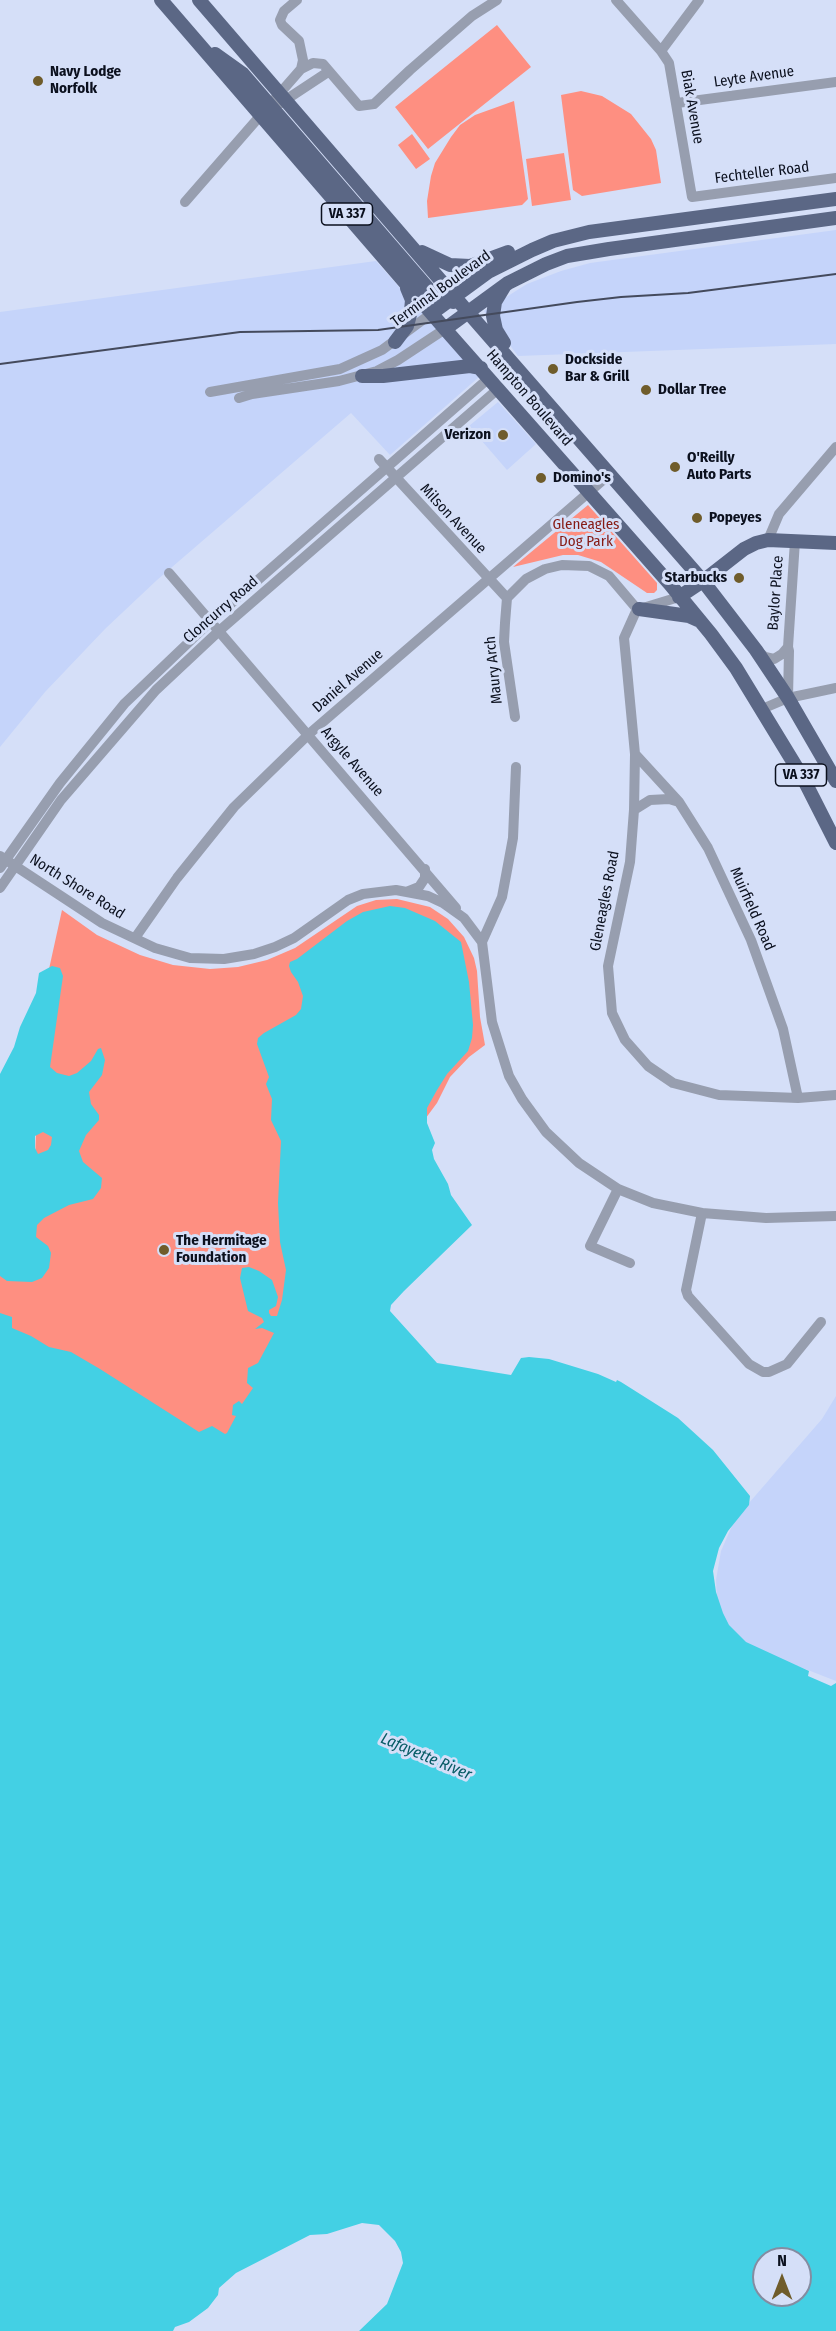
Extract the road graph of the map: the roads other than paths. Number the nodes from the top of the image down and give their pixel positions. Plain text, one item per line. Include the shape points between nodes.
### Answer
1 (161, 0) edge
2 (199, 0) edge
3 (297, 0) edge
4 (497, 0) edge
5 (616, 0) edge
6 (699, 0) edge
7 (662, 51) junction
8 (301, 69) junction
9 (328, 72) junction
10 (836, 82) edge
11 (283, 96) junction
12 (677, 103) junction
13 (267, 109) junction
14 (836, 178) edge
15 (692, 197) joint
16 (836, 199) edge
17 (185, 202) dead end
18 (694, 218) junction
19 (836, 218) edge
20 (413, 247) junction
21 (402, 278) junction
22 (508, 283) junction
23 (457, 303) junction
24 (432, 313) junction
25 (445, 329) junction
26 (395, 342) junction
27 (362, 376) junction
28 (489, 379) junction
29 (210, 392) dead end
30 (239, 398) dead end
31 (577, 436) junction
32 (836, 447) edge
33 (382, 464) junction
34 (610, 474) junction
35 (395, 479) junction
36 (589, 492) junction
37 (768, 540) junction
38 (795, 541) junction
39 (836, 543) edge
40 (169, 573) dead end
41 (488, 579) junction
42 (703, 582) junction
43 (679, 597) junction
44 (507, 598) junction
45 (638, 609) junction
46 (211, 621) junction
47 (700, 622) junction
48 (219, 631) junction
49 (788, 647) junction
50 (756, 650) junction
51 (836, 688) edge
52 (789, 698) junction
53 (762, 709) junction
54 (515, 717) dead end
55 (309, 734) junction
56 (635, 754) junction
57 (516, 767) dead end
58 (836, 782) edge
59 (679, 802) junction
60 (634, 810) junction
61 (834, 834) edge
62 (5, 862) edge
63 (425, 869) junction
64 (0, 888) edge
65 (409, 891) junction
66 (464, 918) junction
67 (135, 938) junction
68 (482, 942) junction
69 (836, 1095) edge
70 (798, 1098) junction
71 (618, 1189) junction
72 (702, 1213) junction
73 (836, 1216) edge
74 (630, 1263) dead end
75 (821, 1322) dead end

1 - 13 main road, Hampton Boulevard / VA 337
2 - 11 main road, Hampton Boulevard / VA 337
3 - 8 street via 280,20 299,42
4 - 9 street via 472,16 374,104 359,106
5 - 7 street
6 - 7 street
7 - 12 street, Biak Avenue via 669,63
8 - 9 street via 318,62
8 - 11 street
9 - 11 street
10 - 12 street, Leyte Avenue
11 - 13 street
11 - 20 main road, Hampton Boulevard / VA 337
12 - 15 street, Biak Avenue
13 - 17 street
13 - 21 main road, Hampton Boulevard / VA 337
13 - 23 main road via 430,290 438,298
14 - 15 street, Fechteller Road
16 - 18 main road, Terminal Boulevard
18 - 20 main road via 589,225 541,238 471,266 442,262
18 - 23 main road, Terminal Boulevard via 589,232 553,241 488,272
19 - 22 main road, Terminal Boulevard via 589,252 546,264
20 - 23 main road, Hampton Boulevard / VA 337
21 - 24 main road, Hampton Boulevard / VA 337
21 - 26 main road via 412,306 407,326
22 - 23 main road, Terminal Boulevard via 484,299
22 - 31 main road via 499,293 494,309 496,330 567,416
23 - 24 main road, Terminal Boulevard
23 - 25 main road, Terminal Boulevard
23 - 31 main road, Hampton Boulevard / VA 337
24 - 25 main road, Hampton Boulevard / VA 337
24 - 26 street, Terminal Boulevard
25 - 27 street, Terminal Boulevard via 398,360
25 - 28 main road, Hampton Boulevard / VA 337
26 - 29 street, Terminal Boulevard via 340,369
27 - 28 main road via 471,366
27 - 30 street, Terminal Boulevard
28 - 33 street, Cloncurry Road
28 - 35 street, Cloncurry Road
28 - 36 main road, Hampton Boulevard / VA 337
31 - 34 main road, Hampton Boulevard / VA 337
32 - 37 street via 779,514
33 - 35 street, Milson Avenue
33 - 46 street, Cloncurry Road
34 - 36 street, Daniel Avenue
34 - 42 main road, Hampton Boulevard / VA 337
35 - 41 street, Milson Avenue
35 - 48 street, Cloncurry Road
36 - 41 street, Daniel Avenue
36 - 43 main road, Hampton Boulevard / VA 337
37 - 38 main road
37 - 42 main road via 744,549
38 - 39 main road
38 - 49 street, Baylor Place
40 - 46 street, Argyle Avenue
41 - 44 street, Milson Avenue
41 - 55 street, Daniel Avenue
42 - 43 main road
42 - 50 main road, Hampton Boulevard / VA 337
43 - 45 street
43 - 47 main road, Hampton Boulevard / VA 337
44 - 45 street via 526,579 545,569 588,566 609,576
44 - 54 street, Maury Arch via 504,642
45 - 47 main road via 689,616
45 - 56 street, Gleneagles Road via 624,638
46 - 48 street, Argyle Avenue
46 - 62 street, Cloncurry Road via 125,703 60,783
47 - 53 main road, Hampton Boulevard / VA 337
48 - 55 street, Argyle Avenue
48 - 62 street, Cloncurry Road via 132,715
49 - 50 street, Baylor Place via 774,659
49 - 52 street, Baylor Place
50 - 52 main road, Hampton Boulevard / VA 337
51 - 52 street
52 - 53 street
52 - 58 main road, Hampton Boulevard / VA 337
53 - 61 main road, Hampton Boulevard / VA 337
55 - 63 street, Argyle Avenue
55 - 67 street, Daniel Avenue via 234,807
56 - 59 street, Muirfield Road
56 - 60 street, Gleneagles Road
57 - 68 street via 513,838 502,897
59 - 60 street via 650,800
59 - 70 street, Muirfield Road via 708,848 751,940 783,1029
60 - 70 street, Gleneagles Road via 630,862 608,966 612,1013 625,1040 648,1066 673,1083 719,1095
62 - 64 street, Cloncurry Road
62 - 67 street, North Shore Road via 102,923
63 - 65 street via 419,887
63 - 66 street, Argyle Avenue
65 - 66 street, North Shore Road via 443,903
65 - 67 street, North Shore Road via 363,894 348,900 294,939 239,957 190,958
66 - 68 street, North Shore Road
68 - 71 street, North Shore Road via 494,1033 509,1076 558,1145
69 - 70 street, Gleneagles Road
71 - 72 street, North Shore Road via 653,1203
71 - 74 street via 590,1246
72 - 73 street, North Shore Road via 766,1218
72 - 75 street via 686,1290 749,1365 770,1372 787,1364

